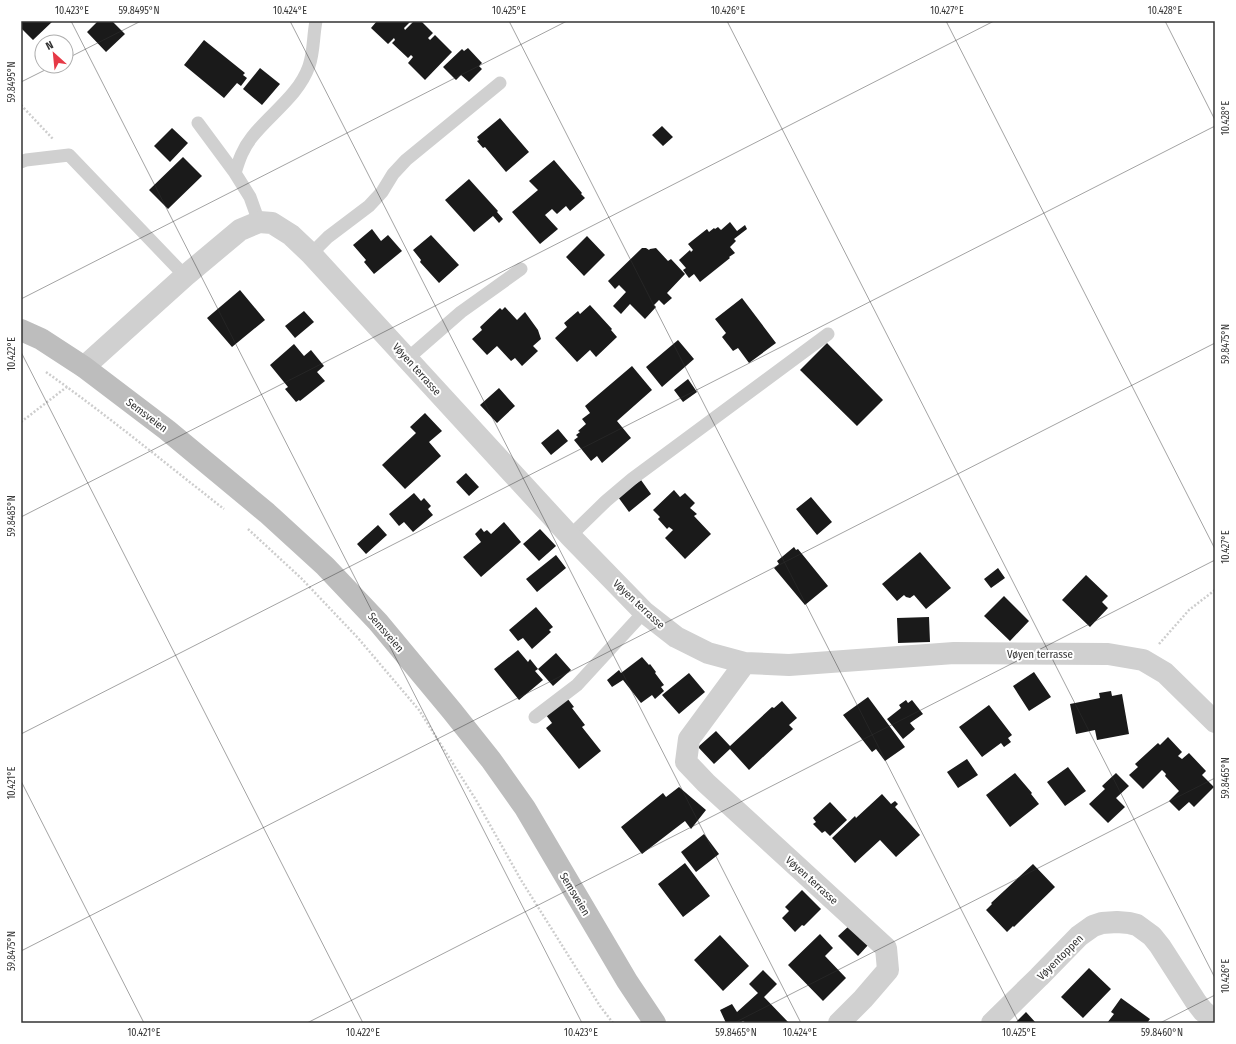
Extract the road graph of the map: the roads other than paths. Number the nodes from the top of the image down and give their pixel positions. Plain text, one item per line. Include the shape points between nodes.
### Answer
1 (316, 21) edge
2 (500, 83) dead end
3 (198, 123) dead end
4 (21, 162) edge
5 (235, 173) junction
6 (259, 222) junction
7 (311, 254) junction
8 (521, 269) dead end
9 (185, 276) junction
10 (21, 330) edge
11 (828, 334) dead end
12 (407, 359) junction
13 (84, 367) junction
14 (570, 536) junction
15 (644, 612) junction
16 (745, 663) junction
17 (535, 717) dead end
18 (1215, 722) edge
19 (1215, 1021) edge
20 (655, 1023) edge
21 (839, 1023) edge
22 (992, 1023) edge

1 - 5 lane via 313,51 303,79 252,137 241,153
2 - 7 lane via 406,160 369,206
3 - 5 lane
4 - 9 lane via 69,155
5 - 6 lane via 250,197
6 - 7 street, Vøyen terrasse via 272,223 291,235
6 - 9 street via 240,230
7 - 12 street, Vøyen terrasse
8 - 12 lane via 461,312
9 - 13 street
10 - 13 main road, Semsveien via 42,339
11 - 14 lane via 632,479
12 - 14 street, Vøyen terrasse
13 - 20 main road, Semsveien via 167,430 267,513 325,566 378,622 491,760 520,802 626,981
14 - 15 street, Vøyen terrasse
15 - 16 street, Vøyen terrasse via 676,637 708,653
15 - 17 lane via 577,685
16 - 18 street, Vøyen terrasse via 789,665 954,653 1108,654 1144,660 1165,673
16 - 21 street, Vøyen terrasse via 689,739 686,762 886,948 888,970
19 - 22 street, Vøyentoppen via 1196,1002 1152,936 1137,925 1117,922 1093,926 1079,936

